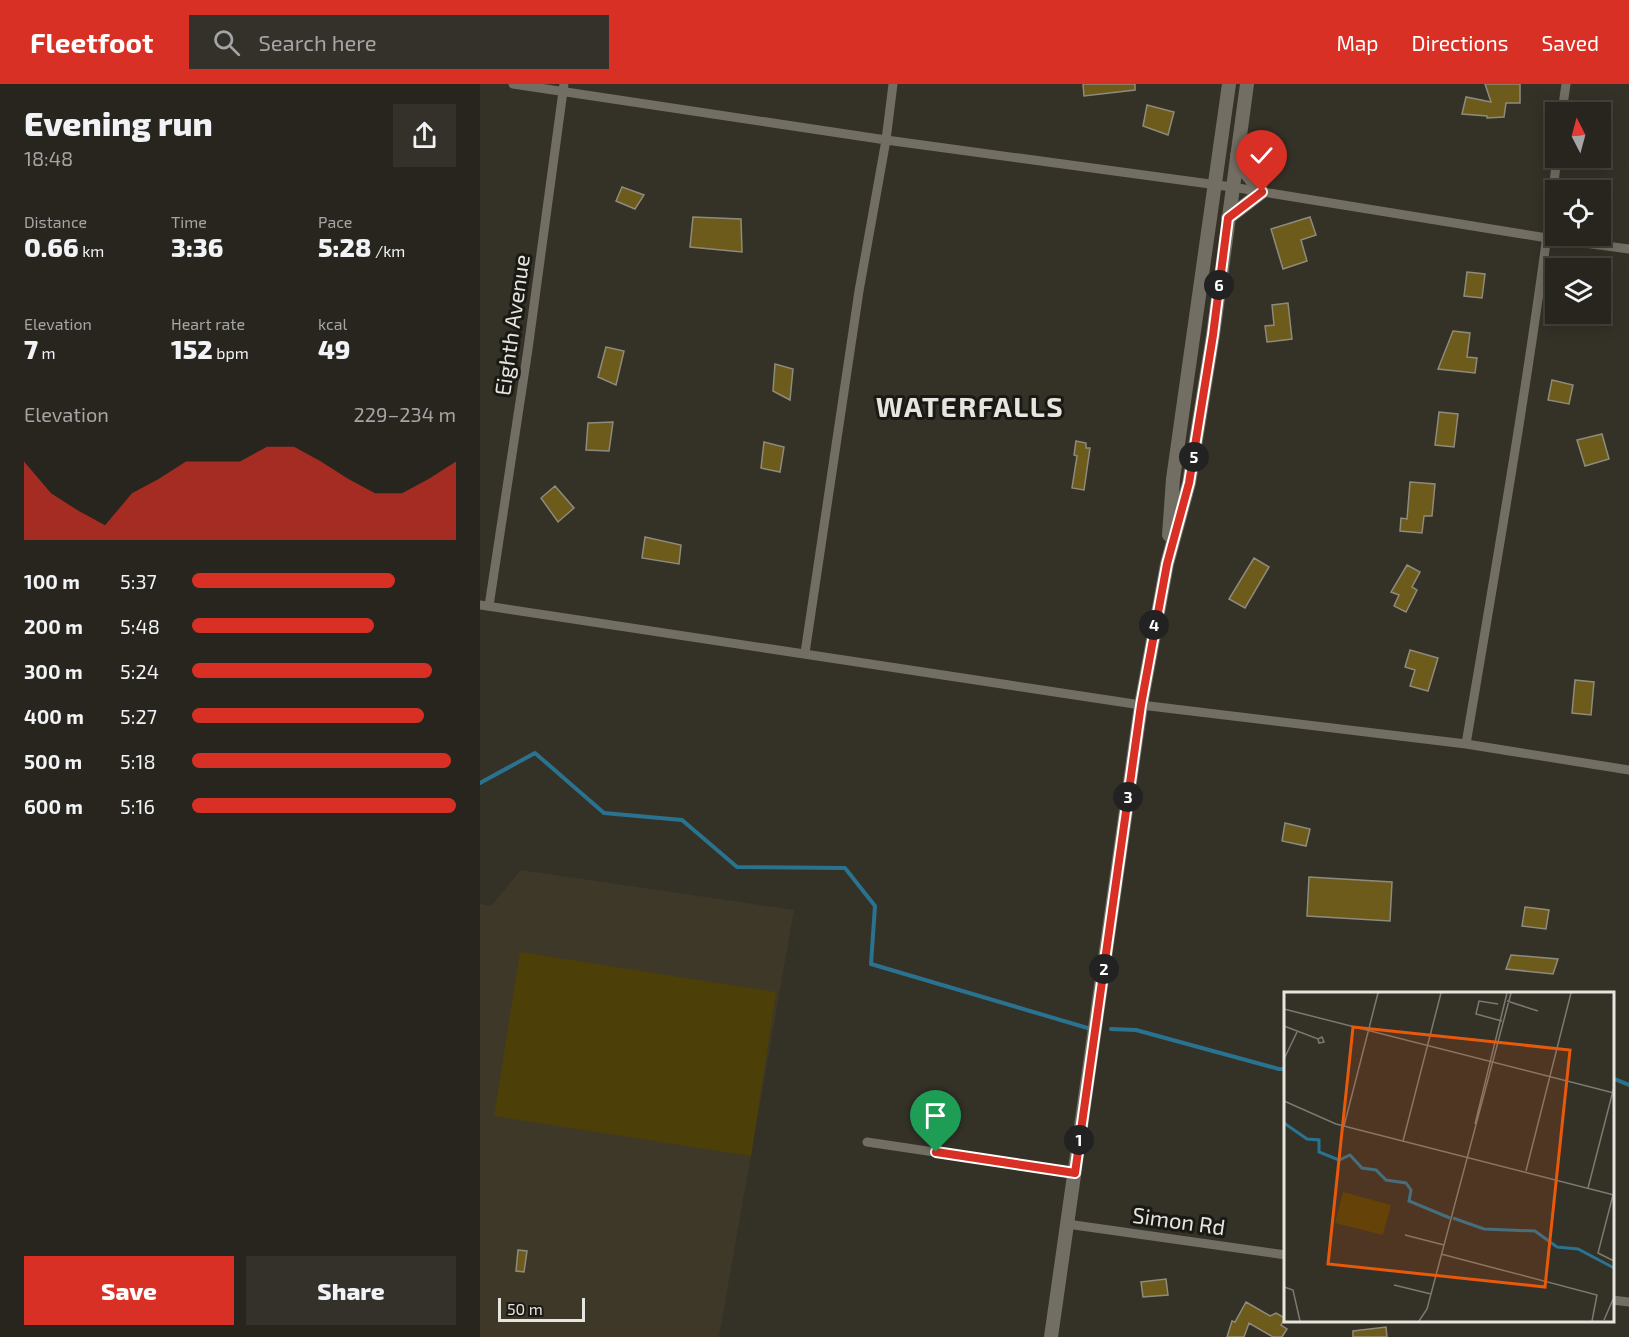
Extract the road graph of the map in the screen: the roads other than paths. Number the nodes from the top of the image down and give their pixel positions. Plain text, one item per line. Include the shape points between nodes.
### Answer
1 (513, 84) edge
2 (893, 84) edge
3 (1229, 84) edge
4 (1247, 84) edge
5 (1566, 84) edge
6 (563, 88) edge
7 (1563, 102) edge
8 (886, 140) junction
9 (1237, 154) junction
10 (1215, 185) junction
11 (1232, 187) junction
12 (1262, 192) junction
13 (1228, 218) junction
14 (1545, 238) edge
15 (1546, 246) edge
16 (1607, 246) edge
17 (1629, 249) edge
18 (1167, 564) junction
19 (484, 606) edge
20 (805, 652) junction
21 (1141, 705) junction
22 (1466, 744) junction
23 (1629, 770) edge
24 (867, 1142) dead end
25 (1075, 1173) junction
26 (1067, 1224) junction
27 (1284, 1255) edge
28 (1614, 1300) edge
29 (1629, 1302) edge
30 (1051, 1337) edge

1 - 6 street
2 - 8 street
3 - 10 street
4 - 9 street
5 - 7 street
6 - 8 street
6 - 19 street, Eighth Avenue via 528,349
8 - 10 street
8 - 20 street via 859,291
9 - 11 street
9 - 12 street via 1242,168
10 - 11 street
10 - 18 street via 1173,479
11 - 12 street
11 - 13 street
12 - 13 street
12 - 14 street
13 - 18 street via 1189,483
15 - 22 street
16 - 17 street
18 - 21 street
19 - 20 street
20 - 21 street
21 - 22 street
21 - 25 street
22 - 23 street
24 - 25 street
25 - 26 street
26 - 27 street, Simon Rd
26 - 30 street
28 - 29 street

